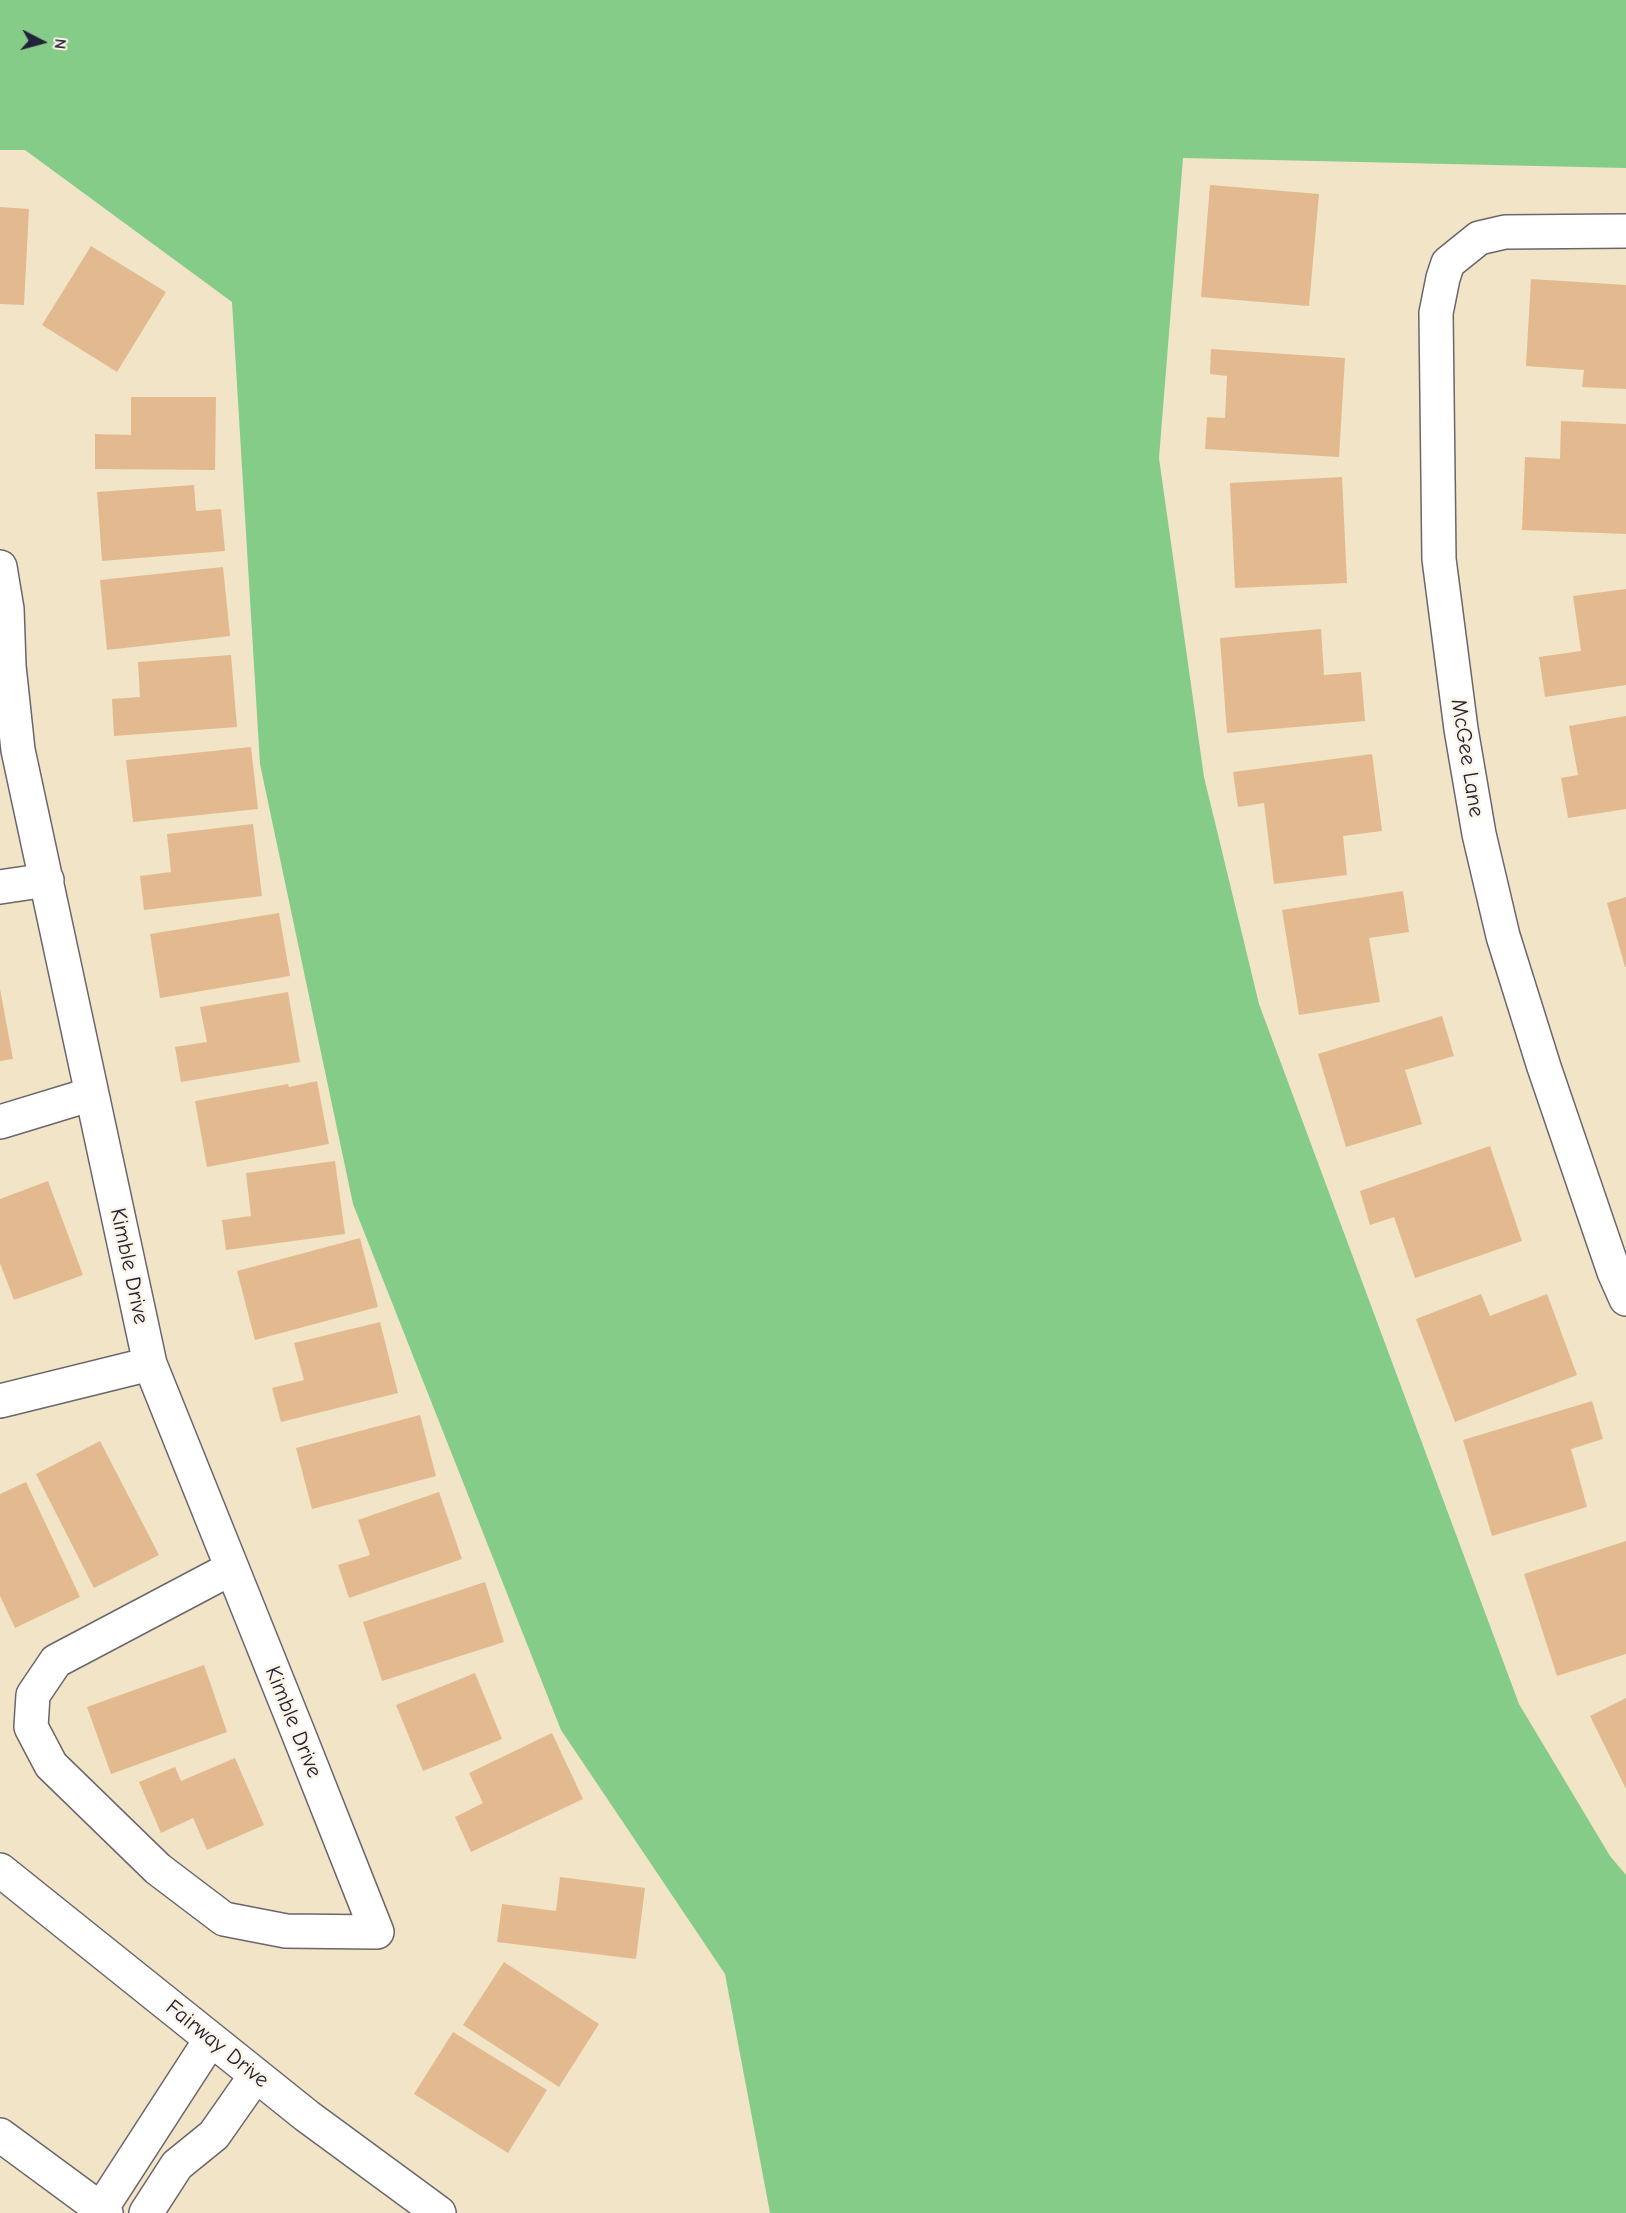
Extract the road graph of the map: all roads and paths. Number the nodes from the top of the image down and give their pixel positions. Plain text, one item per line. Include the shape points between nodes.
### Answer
1 (1626, 231) edge
2 (0, 567) edge
3 (4, 634) edge
4 (47, 880) junction
5 (0, 887) edge
6 (92, 1094) junction
7 (0, 1122) edge
8 (1626, 1299) edge
9 (150, 1364) junction
10 (0, 1401) edge
11 (232, 1568) junction
12 (0, 1870) edge
13 (211, 2039) junction
14 (256, 2075) junction
15 (0, 2135) edge
16 (103, 2211) edge
17 (146, 2213) edge
18 (439, 2213) edge

1 - 8 street, McGee Lane via 1505,232 1479,238 1448,263 1436,313 1439,559 1479,834 1503,936
2 - 3 street, Kimble Drive via 7,609
3 - 4 street, Kimble Drive via 18,750
4 - 5 street
4 - 6 street, Kimble Drive
6 - 7 street
6 - 9 street, Kimble Drive
9 - 10 street
9 - 11 street, Kimble Drive
11 - 11 street, Kimble Drive via 377,1932 286,1931 224,1919 158,1869 51,1765 32,1727 33,1695 56,1661
12 - 13 street, Fairway Drive
13 - 14 street, Fairway Drive
13 - 16 street
14 - 17 street via 214,2135 177,2165
14 - 18 street, Fairway Drive
15 - 16 street

